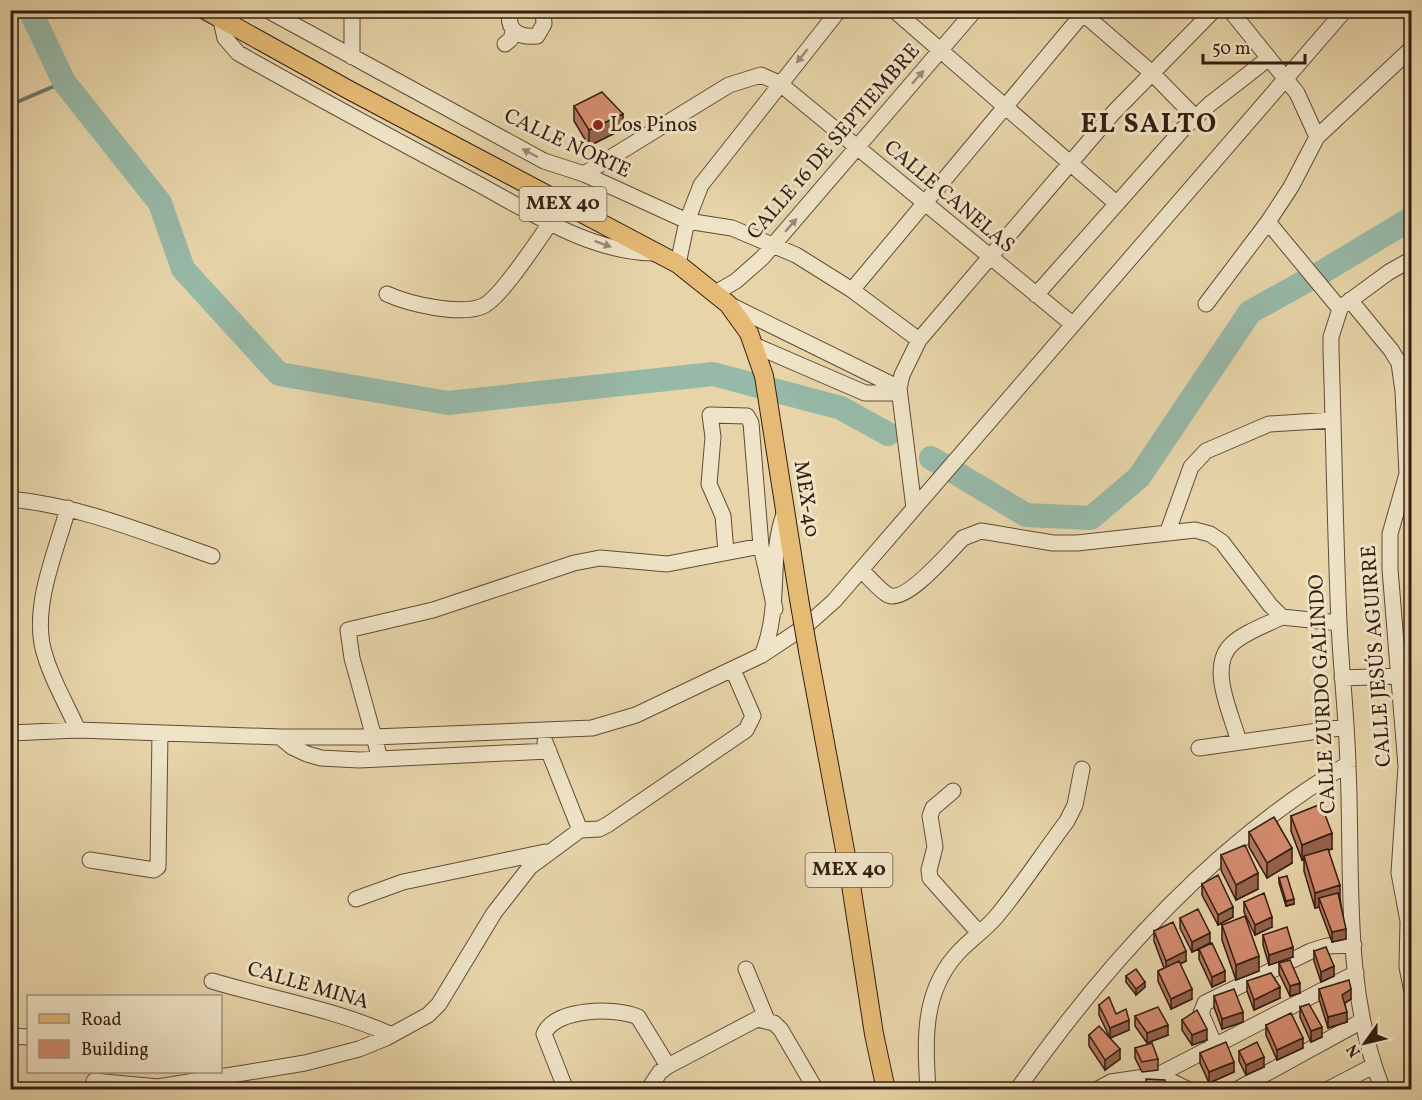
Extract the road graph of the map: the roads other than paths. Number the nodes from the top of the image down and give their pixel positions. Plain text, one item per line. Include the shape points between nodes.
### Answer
1 (205, 10) edge
2 (267, 10) edge
3 (352, 10) edge
4 (510, 10) edge
5 (543, 10) edge
6 (839, 10) edge
7 (894, 10) edge
8 (975, 10) edge
9 (1214, 10) edge
10 (1230, 10) edge
11 (1345, 10) edge
12 (1083, 12) edge
13 (220, 21) junction
14 (1412, 48) edge
15 (940, 51) junction
16 (352, 57) junction
17 (1269, 58) junction
18 (1152, 73) junction
19 (1286, 78) junction
20 (779, 83) junction
21 (1004, 107) junction
22 (1195, 117) junction
23 (1317, 137) junction
24 (857, 148) junction
25 (1069, 163) junction
26 (584, 174) junction
27 (925, 203) junction
28 (1116, 203) junction
29 (687, 221) junction
30 (551, 222) junction
31 (1268, 222) junction
32 (774, 244) junction
33 (658, 253) junction
34 (989, 257) junction
35 (1412, 259) edge
36 (678, 264) junction
37 (852, 290) junction
38 (387, 294) dead end
39 (1036, 295) junction
40 (723, 298) junction
41 (1206, 304) dead end
42 (1345, 305) junction
43 (1071, 323) junction
44 (919, 340) junction
45 (754, 345) junction
46 (899, 388) junction
47 (1333, 420) junction
48 (10, 499) edge
49 (68, 508) junction
50 (914, 508) junction
51 (785, 511) junction
52 (1168, 531) junction
53 (760, 546) junction
54 (726, 552) junction
55 (212, 556) dead end
56 (861, 570) junction
57 (775, 609) junction
58 (1282, 617) junction
59 (1339, 623) junction
60 (762, 655) junction
61 (733, 670) junction
62 (1398, 676) junction
63 (1342, 678) junction
64 (1406, 709) edge
65 (1346, 727) junction
66 (78, 730) junction
67 (541, 731) junction
68 (160, 733) junction
69 (10, 734) edge
70 (448, 734) junction
71 (280, 737) junction
72 (374, 737) junction
73 (1239, 742) junction
74 (1199, 748) dead end
75 (549, 751) junction
76 (451, 756) junction
77 (380, 759) junction
78 (1348, 764) junction
79 (1082, 769) dead end
80 (953, 791) dead end
81 (580, 830) junction
82 (548, 851) junction
83 (90, 860) dead end
84 (356, 898) dead end
85 (979, 933) junction
86 (1354, 945) junction
87 (746, 969) dead end
88 (1356, 973) junction
89 (212, 981) dead end
90 (1412, 992) edge
91 (767, 1020) junction
92 (1362, 1022) junction
93 (392, 1035) junction
94 (10, 1036) edge
95 (27, 1037) edge
96 (1215, 1046) junction
97 (668, 1066) junction
98 (1373, 1066) junction
99 (1158, 1075) junction
100 (94, 1081) edge
101 (566, 1089) edge
102 (648, 1089) edge
103 (816, 1089) edge
104 (886, 1089) edge
105 (928, 1089) edge
106 (1017, 1089) edge
107 (1096, 1089) edge
108 (1189, 1089) edge
109 (1240, 1089) edge
110 (1326, 1089) edge
111 (1383, 1089) edge

1 - 13 main road, MEX 40
2 - 16 street, CALLE NORTE
3 - 16 street
4 - 5 street via 509,37 523,38 537,36 544,24
6 -> 20 street
7 - 15 street
8 - 15 street, CALLE 16 DE SEPTIEMBRE
9 - 18 street
10 - 17 street
11 - 19 street
12 - 18 street
12 - 21 street
13 - 30 street via 225,38 237,53
13 - 33 main road, MEX 40
14 - 23 street
15 - 21 street
24 -> 15 street, CALLE 16 DE SEPTIEMBRE
26 -> 16 street, CALLE NORTE via 544,161
17 - 19 street
17 - 22 street
18 - 22 street
18 - 25 street
19 - 23 street via 1308,112
19 - 43 street
20 - 24 street, CALLE CANELAS
20 - 26 street, CALLE CANELAS via 761,75 735,82
20 - 29 street via 701,185
21 - 25 street
21 - 27 street
22 - 28 street
23 - 31 street
24 - 27 street, CALLE CANELAS
32 -> 24 street, CALLE 16 DE SEPTIEMBRE
25 - 28 street
25 - 34 street
26 - 29 street, CALLE NORTE
27 - 34 street, CALLE CANELAS
27 - 37 street
28 - 39 street
29 - 32 street, CALLE NORTE via 732,228
29 - 36 street
30 -> 33 street via 617,249
30 - 38 street via 501,290 484,306 422,307
31 - 41 street
31 - 42 street via 1330,296
32 - 37 street, CALLE NORTE
32 - 40 street, CALLE 16 DE SEPTIEMBRE
33 - 36 main road, MEX 40
34 - 39 street, CALLE CANELAS
34 - 44 street
35 - 42 street
36 - 40 main road, MEX 40
37 - 44 street, CALLE NORTE
39 - 43 street, CALLE CANELAS
40 - 45 main road, MEX 40
40 - 46 street
42 - 47 street, CALLE ZURDO GALINDO via 1331,337
42 - 62 street, CALLE JESÚS AGUIRRE via 1391,350 1402,376 1407,474 1390,534 1389,552
43 - 50 street
44 - 46 street
45 - 46 street via 865,393 893,393
45 - 51 main road, MEX-40 / MEX 40 via 770,406
46 - 50 street
47 - 52 street via 1269,424 1206,451 1191,467
47 - 59 street, CALLE ZURDO GALINDO
48 - 49 street
49 - 55 street
49 - 66 street via 44,596 42,645
50 - 56 street
51 - 57 street via 779,536
51 - 104 main road, MEX-40 / MEX 40, bridge
52 - 56 street via 1069,543 972,533 909,591 896,597 888,595
52 - 58 street via 1195,530 1222,542
53 - 54 street
53 - 54 street via 751,423 747,416 710,415 713,437 709,484 723,516
53 - 57 street
54 - 72 street via 667,564 592,560 433,610 348,630
56 - 60 street via 807,625
57 - 60 street
58 - 59 street
58 - 73 street via 1242,637 1224,655 1222,678
59 - 63 street, CALLE ZURDO GALINDO
60 - 61 street
61 - 67 street via 622,721 592,728
61 - 81 street via 753,716 746,730 607,825
62 - 63 street
62 - 64 street, CALLE JESÚS AGUIRRE
63 - 65 street, CALLE ZURDO GALINDO
64 - 90 street, CALLE JESÚS AGUIRRE via 1399,873 1408,921 1407,967
65 - 73 street
65 - 78 street, CALLE ZURDO GALINDO
66 - 68 street
66 - 69 street
67 - 70 street
67 - 75 street
68 - 71 street
68 - 83 street via 158,867 133,868
70 - 72 street
70 - 76 street
71 - 72 street
71 - 77 street via 292,747 321,758
72 - 77 street
73 - 74 street
75 - 76 street
75 - 81 street
76 - 77 street
78 - 86 street, CALLE ZURDO GALINDO
78 - 106 street via 1264,819 1180,896 1101,979
79 - 85 street via 1075,805 1066,821 998,914
80 - 85 street via 933,808 930,816 935,847 930,878
81 - 82 street
82 - 84 street via 403,882
82 - 93 street via 506,896 439,1004 428,1015
85 - 105 street via 956,954 929,1007 925,1038
86 - 88 street, CALLE ZURDO GALINDO
86 - 96 street via 1311,951 1210,1000 1201,1008
87 - 91 street
88 - 92 street, CALLE ZURDO GALINDO
88 - 96 street
89 - 93 street, CALLE MINA via 355,1018
91 - 97 street via 749,1022
91 - 103 street via 781,1030
92 - 98 street, CALLE ZURDO GALINDO
92 - 109 street
93 - 100 street via 335,1056 184,1083 136,1087
94 - 95 street
96 - 99 street
97 - 101 street via 638,1017 621,1012 580,1012 551,1024 543,1034
97 - 102 street
98 - 110 street
98 - 111 street, CALLE ZURDO GALINDO
99 - 107 street via 1111,1082
99 - 108 street

